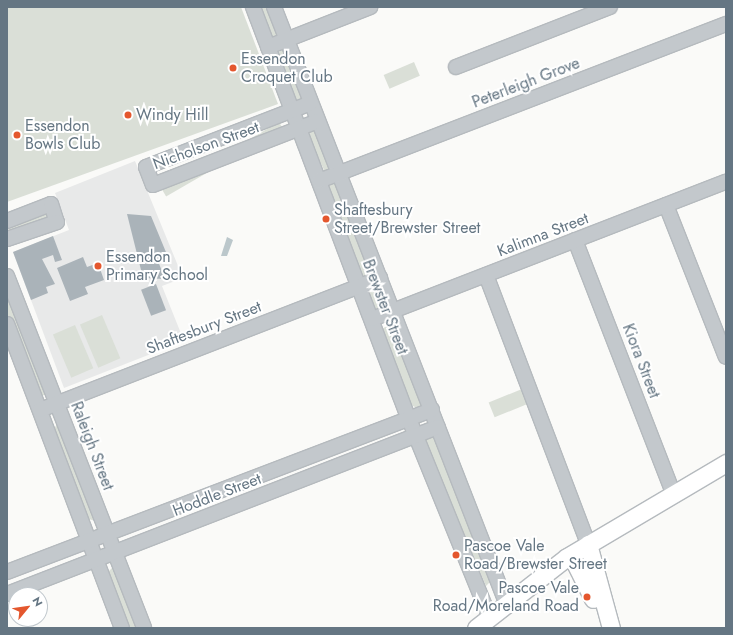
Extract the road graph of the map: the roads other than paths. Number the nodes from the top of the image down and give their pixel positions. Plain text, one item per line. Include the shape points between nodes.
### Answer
1 (253, 7) edge
2 (274, 7) edge
3 (370, 7) edge
4 (610, 7) edge
5 (726, 24) edge
6 (287, 40) junction
7 (268, 47) junction
8 (456, 67) dead end
9 (311, 103) junction
10 (292, 110) junction
11 (318, 121) junction
12 (299, 129) junction
13 (339, 173) junction
14 (319, 181) junction
15 (726, 182) edge
16 (666, 205) junction
17 (7, 221) edge
18 (7, 239) edge
19 (576, 240) junction
20 (486, 275) junction
21 (7, 276) edge
22 (380, 278) junction
23 (359, 286) junction
24 (392, 311) junction
25 (372, 320) junction
26 (7, 324) edge
27 (726, 357) edge
28 (58, 403) junction
29 (40, 410) junction
30 (432, 410) junction
31 (409, 418) junction
32 (438, 427) junction
33 (416, 436) junction
34 (726, 463) edge
35 (261, 475) junction
36 (268, 494) junction
37 (674, 495) junction
38 (107, 533) junction
39 (90, 540) junction
40 (589, 547) junction
41 (114, 552) junction
42 (96, 558) junction
43 (573, 558) junction
44 (7, 572) edge
45 (7, 594) edge
46 (507, 605) junction
47 (490, 618) junction
48 (122, 628) edge
49 (144, 628) edge
50 (476, 628) edge
51 (605, 628) edge
52 (611, 628) edge

1 - 7 street, Brewster Street
2 - 6 street, Brewster Street
3 - 6 street
4 - 8 street
5 - 13 street, Peterleigh Grove
6 - 7 street
6 - 9 street, Brewster Street
7 - 10 street, Brewster Street
9 - 10 street, Nicholson Street
9 - 11 street, Brewster Street
10 - 12 street, Brewster Street
10 - 12 street, Nicholson Street via 146,167 153,185
11 - 12 street, Nicholson Street
11 - 13 street, Brewster Street
12 - 14 street, Brewster Street
13 - 14 street, Peterleigh Grove
13 - 22 street, Brewster Street
14 - 23 street, Brewster Street
15 - 16 street, Kalimna Street
16 - 19 street, Kalimna Street
16 - 27 street
17 - 18 street via 50,204 57,222
19 - 20 street, Kalimna Street
19 - 37 street, Kiora Street
20 - 24 street, Kalimna Street
20 - 40 street
21 - 28 street, Raleigh Street
22 - 23 street, Shaftesbury Street
22 - 24 street, Brewster Street
23 - 25 street, Brewster Street
23 - 28 street, Shaftesbury Street
24 - 25 street, Kalimna Street
24 - 30 street, Brewster Street
25 - 31 street, Brewster Street
26 - 29 street
28 - 29 street, Shaftesbury Street
28 - 38 street, Raleigh Street
29 - 39 street
30 - 31 street, Hoddle Street
30 - 32 street, Brewster Street
31 - 33 street, Brewster Street
31 - 35 street, Hoddle Street
32 - 33 street, Hoddle Street
32 - 46 street, Brewster Street
33 - 36 street, Hoddle Street
33 - 47 street, Brewster Street
34 - 37 main road
35 - 36 street
35 - 38 street, Hoddle Street
36 - 41 street, Hoddle Street
37 - 40 main road
38 - 39 street, Hoddle Street
38 - 41 street, Raleigh Street
39 - 42 street
39 - 44 street, Hoddle Street
40 - 43 main road
40 - 52 main road
41 - 42 street, Hoddle Street
41 - 49 street, Raleigh Street
42 - 45 street, Hoddle Street
42 - 48 street
43 - 46 main road
43 - 51 main road
46 - 47 main road
47 - 50 main road

